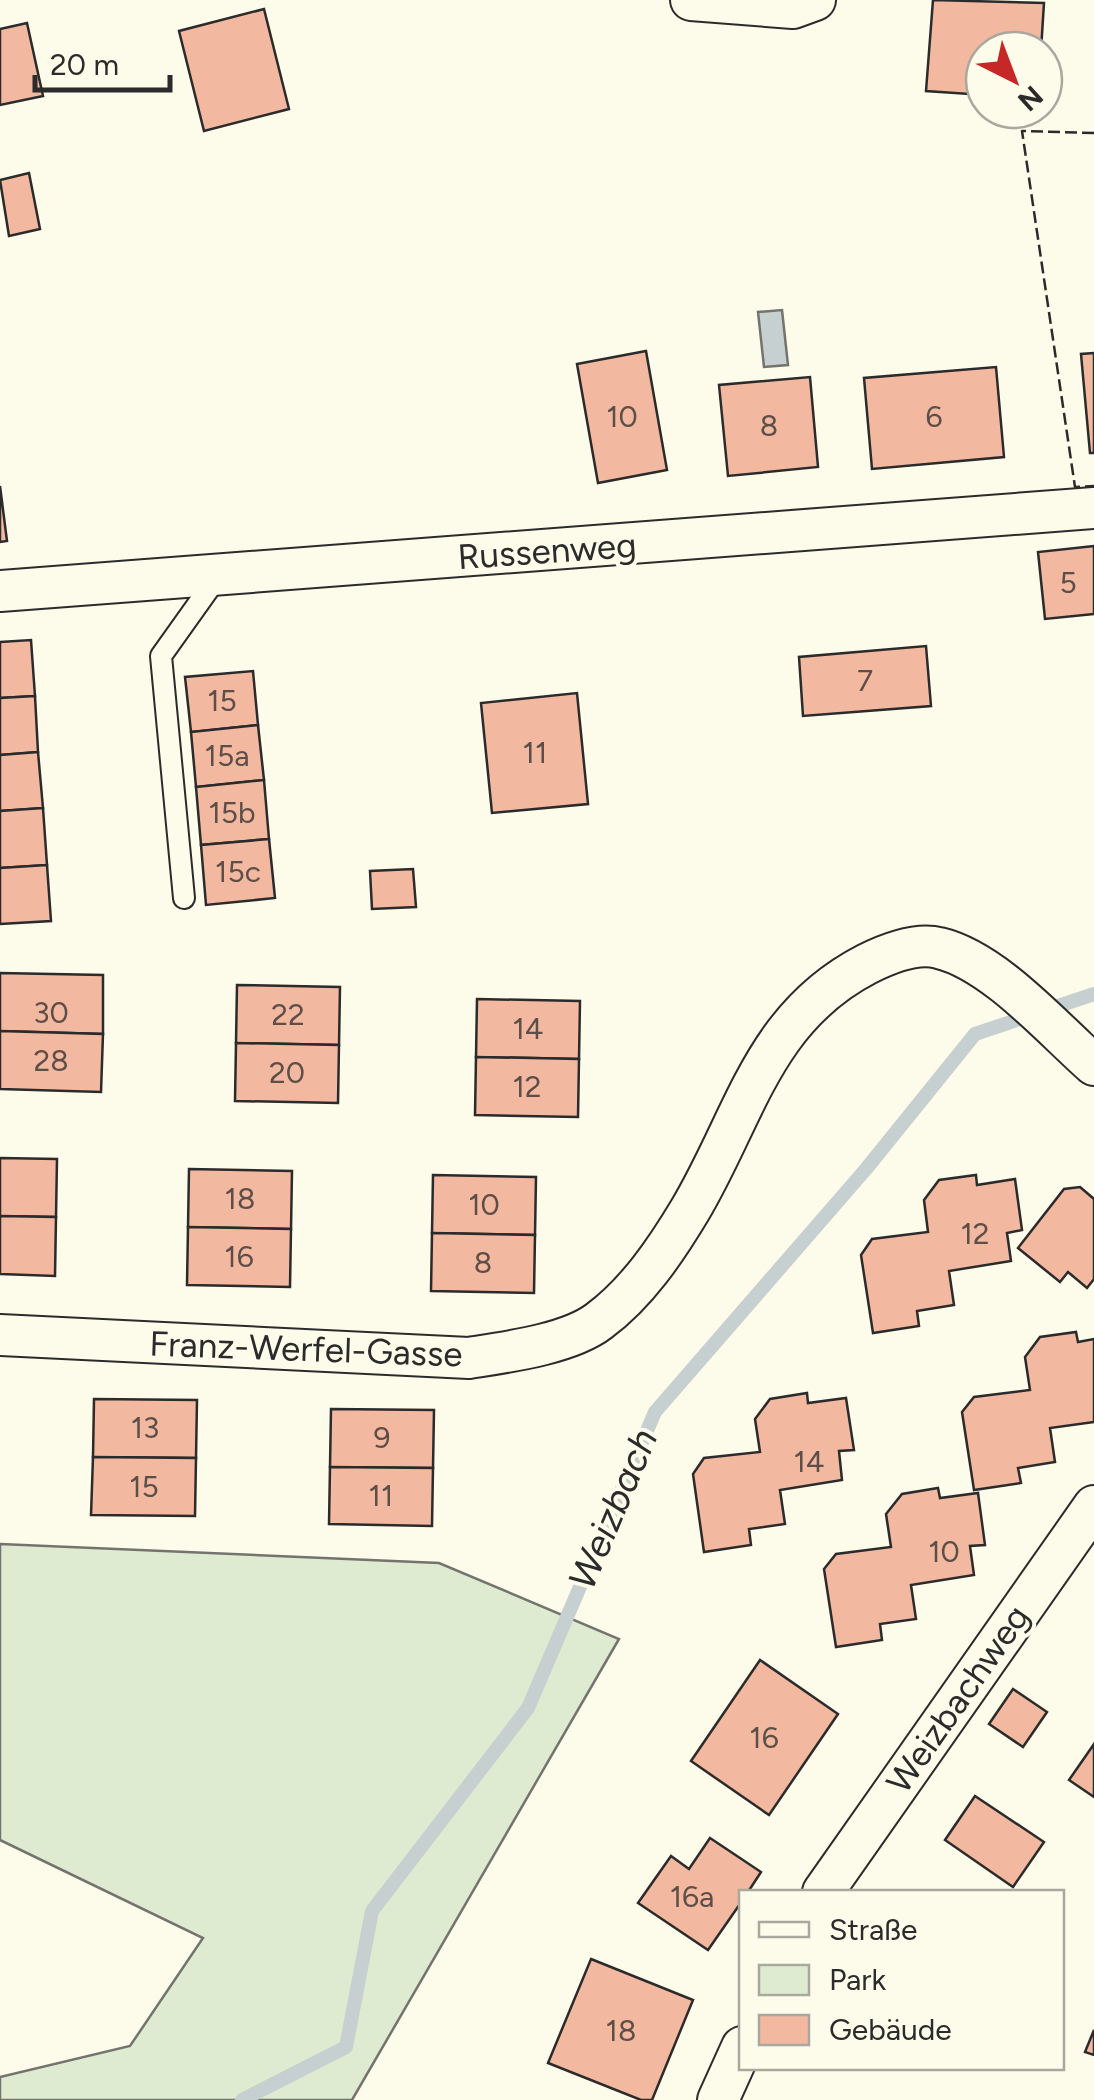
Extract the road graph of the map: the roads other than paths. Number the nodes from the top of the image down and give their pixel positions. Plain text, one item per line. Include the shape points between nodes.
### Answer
1 (691, 0) edge
2 (815, 0) edge
3 (1094, 508) edge
4 (219, 574) junction
5 (0, 591) edge
6 (184, 898) dead end
7 (1081, 1054) edge
8 (0, 1335) edge
9 (1094, 1506) edge
10 (824, 1890) edge
11 (739, 2054) edge
12 (718, 2100) edge

1 - 2 street via 792,8
3 - 4 street, Russenweg
4 - 5 street, Russenweg
4 - 6 lane via 161,656
7 - 8 street, Franz-Werfel-Gasse via 976,962 936,946 890,952 801,1009 749,1088 691,1209 644,1278 597,1324 533,1347 469,1358
9 - 10 street, Weizbachweg
11 - 12 street

